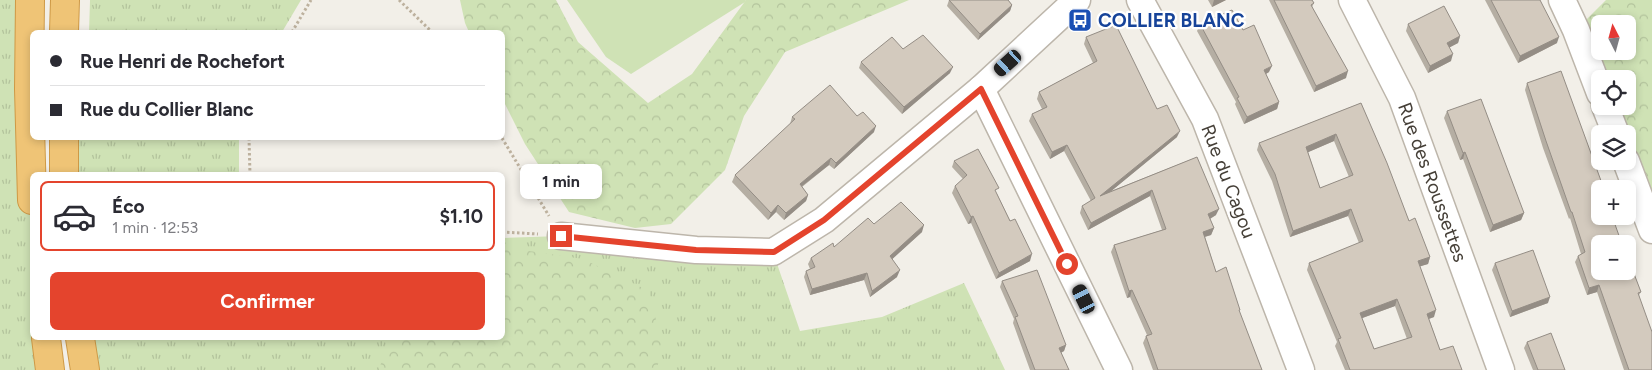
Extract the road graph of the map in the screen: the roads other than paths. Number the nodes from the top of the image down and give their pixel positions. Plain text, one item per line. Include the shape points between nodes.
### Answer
1 (30, 0) edge
2 (65, 0) edge
3 (1077, 0) edge
4 (1140, 0) edge
5 (1352, 0) edge
6 (1562, 0) edge
7 (64, 30) edge
8 (1591, 70) edge
9 (981, 89) junction
10 (30, 126) edge
11 (30, 140) edge
12 (64, 140) edge
13 (1629, 170) edge
14 (31, 172) edge
15 (64, 172) edge
16 (1652, 230) edge
17 (561, 236) road end
18 (46, 340) edge
19 (80, 340) edge
20 (50, 370) edge
21 (84, 370) edge
22 (1119, 370) edge
23 (1301, 370) edge
24 (1501, 370) edge

1 - 10 highway
2 - 7 highway
3 - 9 street
4 - 23 street, Rue du Cagou via 1206,119
5 - 24 street, Rue des Roussettes via 1402,98
6 - 8 street
9 - 17 street via 824,220 774,252 696,250
9 - 22 street
11 - 14 highway
12 - 15 highway
13 - 16 street
18 - 20 highway
19 - 21 highway

